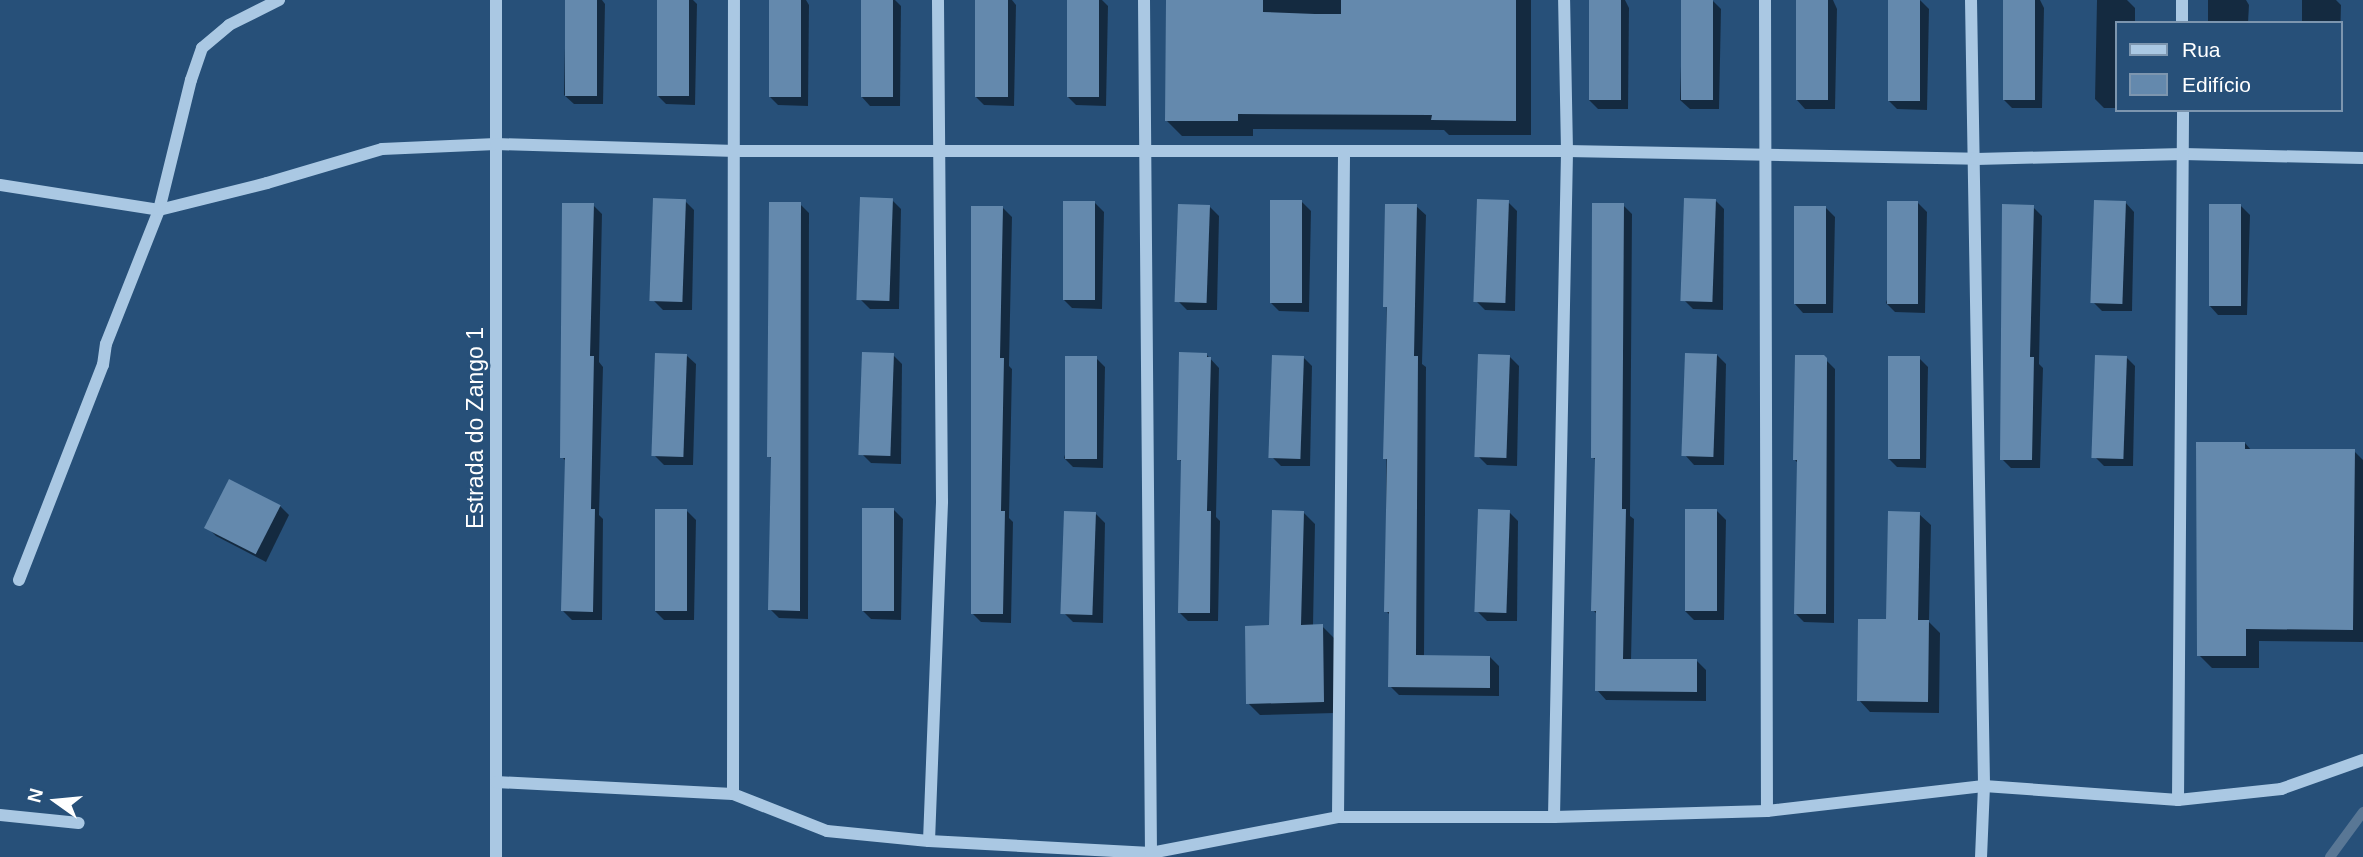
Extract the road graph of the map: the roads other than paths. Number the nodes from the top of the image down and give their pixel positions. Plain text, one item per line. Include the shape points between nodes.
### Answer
1 (279, 0) edge
2 (496, 0) edge
3 (734, 0) edge
4 (938, 0) edge
5 (1144, 0) edge
6 (1564, 0) edge
7 (1765, 0) edge
8 (1971, 0) edge
9 (2182, 0) edge
10 (2182, 21) edge
11 (2183, 112) edge
12 (496, 144) junction
13 (736, 151) junction
14 (1567, 151) junction
15 (1145, 152) junction
16 (938, 153) junction
17 (1344, 153) junction
18 (2183, 154) junction
19 (1763, 156) junction
20 (2363, 158) edge
21 (1976, 159) junction
22 (0, 184) edge
23 (159, 210) junction
24 (19, 580) dead end
25 (2363, 760) edge
26 (496, 782) junction
27 (1984, 786) junction
28 (733, 794) junction
29 (2178, 800) junction
30 (1768, 810) junction
31 (0, 815) edge
32 (1338, 817) junction
33 (1555, 817) junction
34 (79, 823) dead end
35 (929, 841) junction
36 (1151, 855) edge
37 (496, 857) edge
38 (1981, 857) edge

1 - 23 street via 229,26 202,48
2 - 12 street, Estrada do Zango 1
3 - 13 street
4 - 16 street
5 - 15 street
6 - 14 street
7 - 19 street
8 - 21 street
9 - 10 street
11 - 18 street
12 - 13 street
12 - 23 street via 382,149
12 - 26 street, Estrada do Zango 1
13 - 16 street
13 - 28 street
14 - 17 street
14 - 19 street
14 - 33 street
15 - 16 street
15 - 17 street
15 - 36 street
16 - 35 street via 942,501
17 - 32 street
18 - 20 street
18 - 21 street
18 - 29 street
19 - 21 street
19 - 30 street
21 - 27 street
22 - 23 street
23 - 24 street
25 - 29 street via 2281,789
26 - 28 street
26 - 37 street, Estrada do Zango 1
27 - 29 street
27 - 30 street
27 - 38 street
28 - 35 street via 827,831
30 - 33 street
31 - 34 street
32 - 33 street
32 - 36 street
35 - 36 street

